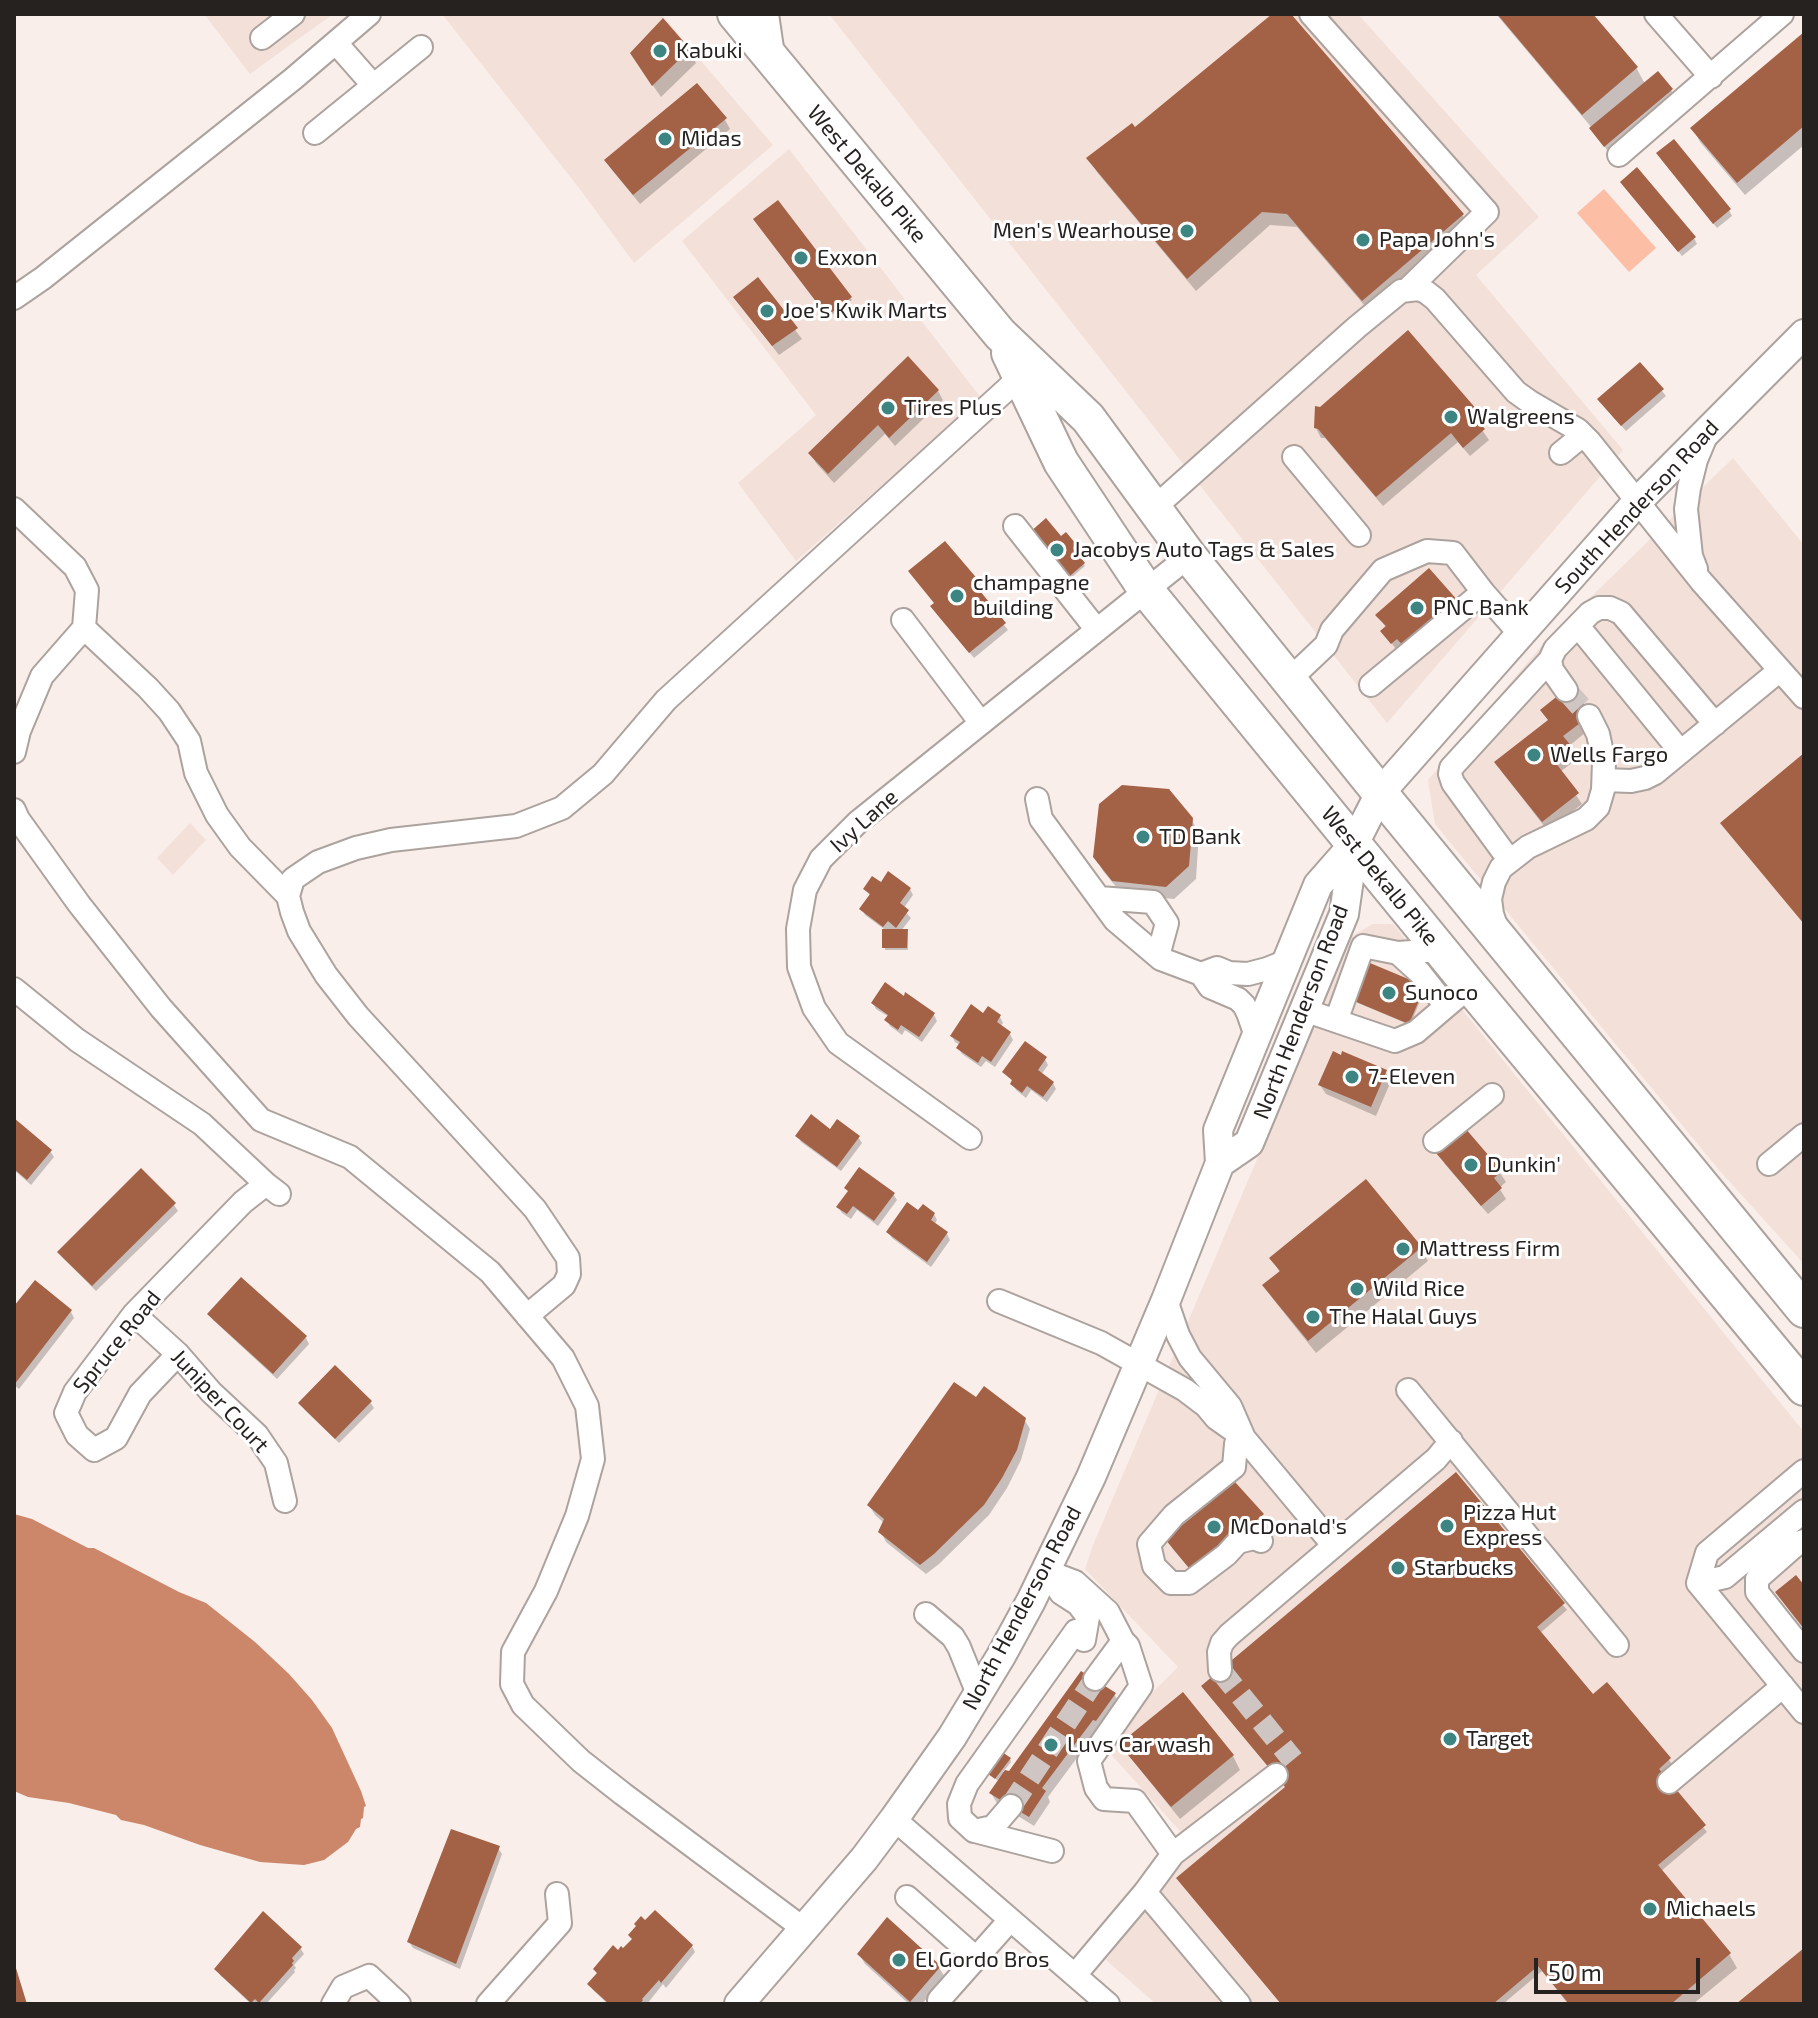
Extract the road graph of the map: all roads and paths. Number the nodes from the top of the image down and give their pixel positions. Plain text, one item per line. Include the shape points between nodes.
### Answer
1 (293, 14) edge
2 (369, 14) edge
3 (735, 14) edge
4 (767, 14) edge
5 (1311, 14) edge
6 (1656, 14) edge
7 (1782, 14) edge
8 (262, 38) dead end
9 (336, 43) junction
10 (421, 47) dead end
11 (773, 61) junction
12 (1711, 77) junction
13 (373, 85) junction
14 (315, 133) dead end
15 (1619, 155) dead end
16 (1408, 289) junction
17 (14, 298) edge
18 (1804, 334) edge
19 (1027, 371) junction
20 (1709, 430) junction
21 (1583, 435) junction
22 (1561, 453) dead end
23 (1294, 457) dead end
24 (1637, 502) junction
25 (1154, 508) junction
26 (14, 509) edge
27 (1015, 526) dead end
28 (1359, 535) dead end
29 (1189, 556) junction
30 (1701, 581) junction
31 (1146, 590) junction
32 (1483, 592) junction
33 (903, 620) dead end
34 (1529, 624) junction
35 (1578, 626) junction
36 (84, 628) junction
37 (1097, 630) junction
38 (1556, 651) junction
39 (1780, 670) junction
40 (1289, 680) junction
41 (1371, 685) dead end
42 (1566, 690) tunnel mouth
43 (1804, 697) edge
44 (1589, 716) tunnel mouth
45 (981, 723) junction
46 (1715, 724) junction
47 (1680, 751) junction
48 (14, 752) edge
49 (1604, 780) junction
50 (1380, 793) junction
51 (1037, 799) dead end
52 (14, 810) edge
53 (1354, 844) junction
54 (1510, 861) junction
55 (288, 896) junction
56 (1099, 898) junction
57 (1501, 941) junction
58 (1440, 950) junction
59 (1398, 953) junction
60 (1158, 956) junction
61 (1287, 961) junction
62 (1201, 974) junction
63 (15, 991) edge
64 (1458, 996) junction
65 (1304, 1010) junction
66 (1336, 1021) junction
67 (1256, 1036) junction
68 (1492, 1095) dead end
69 (1804, 1135) edge
70 (970, 1138) dead end
71 (1435, 1141) dead end
72 (1220, 1163) junction
73 (1769, 1164) dead end
74 (1166, 1300) junction
75 (999, 1301) dead end
76 (1804, 1310) edge
77 (134, 1314) junction
78 (527, 1316) junction
79 (1755, 1328) junction
80 (178, 1354) junction
81 (1139, 1365) junction
82 (1804, 1372) edge
83 (1804, 1388) edge
84 (1408, 1390) dead end
85 (1240, 1441) junction
86 (1451, 1441) junction
87 (1804, 1471) edge
88 (285, 1501) dead end
89 (1804, 1511) edge
90 (1261, 1541) dead end
91 (1804, 1541) edge
92 (1334, 1546) junction
93 (1046, 1571) junction
94 (1698, 1583) junction
95 (926, 1614) dead end
96 (1123, 1641) junction
97 (1617, 1645) dead end
98 (1804, 1651) edge
99 (1220, 1670) dead end
100 (1095, 1679) tunnel mouth
101 (1783, 1686) junction
102 (978, 1694) junction
103 (1803, 1709) edge
104 (1276, 1775) dead end
105 (1669, 1782) dead end
106 (1011, 1806) tunnel mouth
107 (894, 1819) junction
108 (974, 1831) junction
109 (1052, 1851) dead end
110 (1173, 1854) junction
111 (1145, 1892) junction
112 (557, 1894) dead end
113 (907, 1897) dead end
114 (1010, 1920) junction
115 (804, 1929) junction
116 (976, 1958) junction
117 (1075, 1975) junction
118 (939, 2000) dead end
119 (333, 2004) edge
120 (399, 2004) edge
121 (488, 2004) edge
122 (739, 2004) edge
123 (1108, 2004) edge
124 (1239, 2004) edge

1 - 8 street
2 - 9 street
3 - 11 highway, West Dekalb Pike
4 - 11 street
5 - 16 street via 1487,212
6 - 12 street
7 - 12 street
9 - 13 street
9 - 17 street
10 - 13 street
11 - 19 highway, West Dekalb Pike
12 - 15 street
13 - 14 street
16 - 21 street via 1435,299 1516,392
16 - 25 street via 1357,327
18 - 20 main road, South Henderson Road
19 - 25 highway, West Dekalb Pike via 1088,418
19 - 31 highway, West Dekalb Pike via 1061,462
19 - 55 street via 666,700 603,774 562,808 516,826 356,848 318,862 293,879
20 - 24 main road, South Henderson Road
20 - 30 street via 1696,460 1686,509 1691,556
21 - 22 street
21 - 24 street
23 - 28 street
24 - 30 street
24 - 34 main road, South Henderson Road
25 - 29 highway, West Dekalb Pike
26 - 36 street via 75,567 87,590
27 - 37 street
29 - 31 street, Ivy Lane
29 - 40 highway, West Dekalb Pike
30 - 39 street
31 - 37 street, Ivy Lane
31 - 53 highway, West Dekalb Pike
32 - 34 street
32 - 40 street via 1453,553 1427,551 1383,570 1332,630 1332,651
32 - 41 street
33 - 45 street
34 - 38 street
34 - 50 main road, South Henderson Road
35 - 38 street
35 - 46 street via 1599,608 1621,613
35 - 47 street
36 - 48 street via 42,676
36 - 55 street via 169,711 189,741 196,773 217,815
37 - 45 street, Ivy Lane
38 - 42 street via 1552,670
38 - 54 street via 1451,768 1453,783
39 - 43 street
39 - 46 street
40 - 50 highway, West Dekalb Pike
44 - 49 street via 1602,747
45 - 70 street, Ivy Lane via 858,822 821,859 805,890 798,929 799,967 814,1008 838,1043
46 - 47 street
47 - 49 street via 1645,778
49 - 54 street via 1598,807 1586,819
50 - 53 main road, North Henderson Road
50 - 57 highway, West Dekalb Pike
51 - 56 street via 1041,819
52 - 78 street via 161,1008 261,1120 350,1157 490,1272
53 - 58 highway, West Dekalb Pike
53 - 61 main road, North Henderson Road via 1318,885
53 - 65 main road, North Henderson Road via 1344,914
54 - 57 street via 1501,868 1490,899
55 - 78 street via 299,931 342,996 535,1209 568,1258 564,1285
56 - 60 street via 1115,920
56 - 60 street via 1153,902 1167,923
57 - 76 highway, West Dekalb Pike
58 - 59 street
58 - 64 highway, West Dekalb Pike
59 - 64 street
59 - 66 street via 1363,946
60 - 62 street
61 - 62 street via 1248,974 1217,968
61 - 67 main road, North Henderson Road
62 - 67 street via 1210,987 1244,1005
63 - 77 street, Spruce Road via 202,1124 272,1189 243,1202
64 - 66 street via 1416,1032 1395,1041
64 - 79 highway, West Dekalb Pike
65 - 66 street
65 - 72 main road, North Henderson Road via 1249,1143
67 - 72 main road, North Henderson Road via 1218,1130
68 - 71 street
69 - 73 street
72 - 74 main road, North Henderson Road
74 - 81 main road, North Henderson Road
74 - 85 street via 1184,1348 1230,1406
75 - 81 street via 1101,1343
77 - 80 street, Juniper Court
77 - 80 street, Spruce Road via 75,1392 66,1413 77,1435 94,1450 116,1438 140,1394
78 - 115 street via 563,1358 587,1406 593,1459 551,1579 513,1652 512,1684 523,1705 581,1761
79 - 82 highway
79 - 83 highway, West Dekalb Pike
80 - 88 street, Juniper Court via 257,1435 276,1463
81 - 85 street via 1195,1397
81 - 93 main road, North Henderson Road
84 - 86 street
85 - 90 street via 1234,1467 1174,1515 1149,1544 1154,1566 1171,1583 1189,1583 1238,1542
85 - 92 street
86 - 92 street
86 - 97 street
87 - 94 street via 1707,1553
89 - 94 street via 1725,1577
91 - 98 street via 1757,1579 1757,1592
92 - 99 street via 1229,1635 1219,1652
93 - 96 street via 1075,1582 1108,1612
93 - 102 main road, North Henderson Road
93 - 108 street via 1088,1617 1085,1638 985,1781 961,1798 960,1818
94 - 101 street
95 - 102 street via 953,1637
96 - 100 street
96 - 110 street via 1141,1686 1089,1761 1104,1799 1135,1801
101 - 103 street
101 - 105 street
102 - 107 main road, North Henderson Road
104 - 110 street
106 - 108 street via 993,1827
107 - 114 street
107 - 115 main road, North Henderson Road
108 - 109 street
110 - 111 street
111 - 117 street
111 - 124 street
112 - 121 street via 560,1923
113 - 116 street
114 - 116 street
114 - 117 street
115 - 122 main road, North Henderson Road
116 - 118 street
117 - 123 street
119 - 120 street via 343,1987 369,1976

